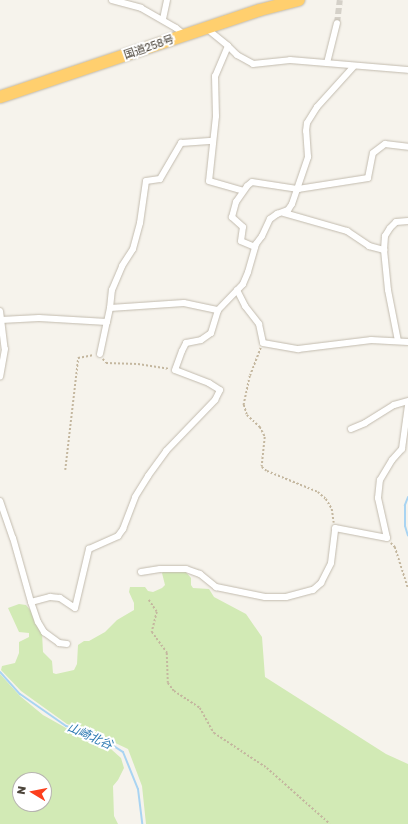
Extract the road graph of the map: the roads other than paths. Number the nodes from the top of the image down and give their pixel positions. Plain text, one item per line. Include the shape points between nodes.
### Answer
1 (112, 0) edge
2 (167, 0) edge
3 (299, 0) edge
4 (163, 20) junction
5 (337, 23) tunnel mouth
6 (206, 28) junction
7 (185, 35) junction
8 (228, 46) junction
9 (327, 63) junction
10 (354, 66) junction
11 (408, 70) edge
12 (0, 97) edge
13 (213, 141) junction
14 (408, 147) edge
15 (298, 189) junction
16 (243, 191) junction
17 (284, 213) junction
18 (408, 221) edge
19 (255, 248) junction
20 (384, 250) junction
21 (237, 290) junction
22 (110, 308) junction
23 (218, 310) junction
24 (0, 311) edge
25 (1, 320) junction
26 (107, 322) junction
27 (398, 341) junction
28 (408, 342) edge
29 (100, 354) road end
30 (0, 378) edge
31 (408, 401) edge
32 (408, 405) edge
33 (351, 429) dead end
34 (0, 501) edge
35 (141, 572) dead end
36 (31, 602) junction
37 (67, 644) dead end

1 - 4 street via 132,4
2 - 4 street
3 - 6 highway, 国道258号
4 - 7 street
5 - 9 street
6 - 7 highway, 国道258号
6 - 8 street
7 - 12 highway, 国道258号
8 - 9 street via 252,64 290,60
8 - 13 street via 215,76 216,116
9 - 10 street
10 - 11 street
10 - 15 street via 317,107 307,123 308,157
13 - 16 street via 209,182
13 - 22 street via 181,143 160,179 146,181 133,249 122,266 112,290
14 - 15 street via 385,144 373,153 368,178
15 - 16 street via 252,182
15 - 17 street via 292,204
16 - 19 street via 236,202 232,217 243,227 241,241
17 - 19 street via 277,214 270,220
17 - 20 street via 347,231 369,246
18 - 20 street via 396,222 390,228 385,236
19 - 21 street via 243,284
20 - 27 street via 388,290
21 - 23 street
21 - 27 street via 259,324 263,343 298,349 371,340
22 - 23 street via 184,303
22 - 26 street
23 - 36 street via 211,333 201,340 186,343 175,370 220,390 214,400 166,450 135,497 118,536 88,549 75,608 60,598 50,597
24 - 25 street
25 - 26 street via 39,318
25 - 30 street via 5,348
26 - 29 street
27 - 28 street
31 - 33 street via 394,405 366,423
32 - 35 street via 402,449 380,480 378,498 386,538 335,528 331,563 321,583 313,590 286,597 265,597 221,589 200,574 186,569
34 - 36 street
36 - 37 street via 44,632

